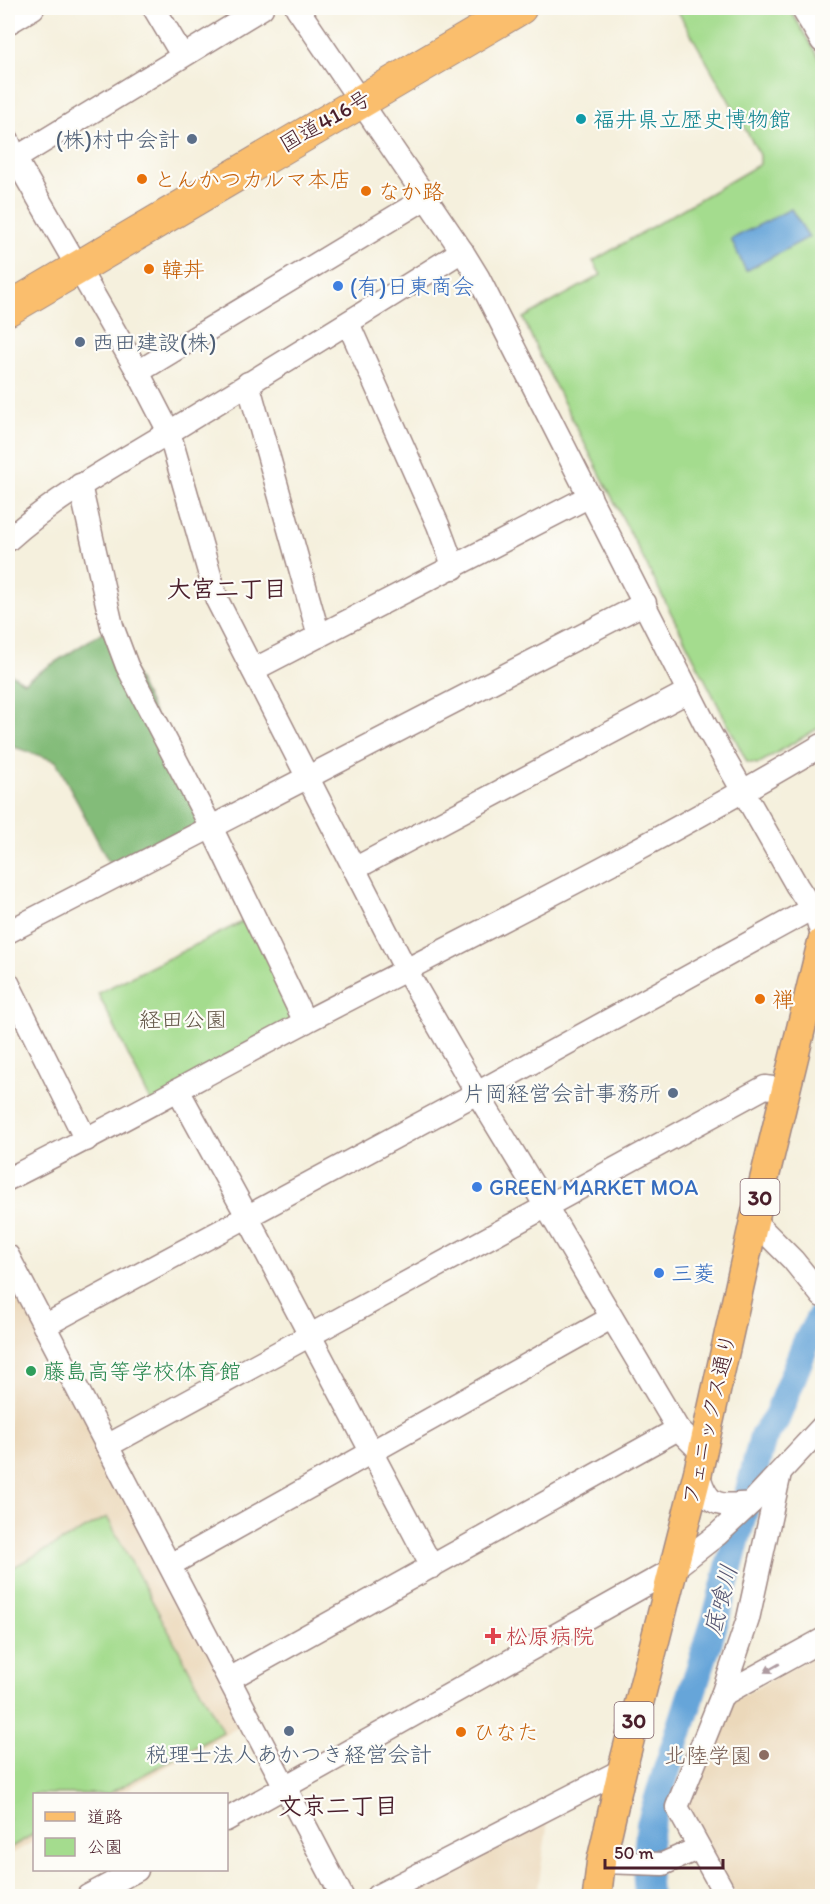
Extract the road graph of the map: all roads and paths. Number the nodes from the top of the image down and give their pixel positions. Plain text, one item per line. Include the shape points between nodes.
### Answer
1 (33, 8) edge
2 (154, 8) edge
3 (262, 8) edge
4 (297, 8) edge
5 (520, 8) edge
6 (802, 8) edge
7 (8, 23) edge
8 (822, 41) edge
9 (182, 55) junction
10 (361, 100) junction
11 (10, 154) edge
12 (426, 198) junction
13 (462, 251) junction
14 (77, 267) junction
15 (8, 309) edge
16 (348, 323) junction
17 (138, 372) junction
18 (249, 383) junction
19 (169, 432) junction
20 (80, 485) junction
21 (590, 496) junction
22 (8, 540) edge
23 (454, 568) junction
24 (645, 603) junction
25 (319, 636) junction
26 (253, 670) junction
27 (689, 691) junction
28 (822, 745) edge
29 (306, 778) junction
30 (744, 792) junction
31 (211, 827) junction
32 (354, 869) junction
33 (811, 909) junction
34 (8, 932) edge
35 (822, 935) edge
36 (822, 942) edge
37 (406, 970) junction
38 (8, 983) edge
39 (305, 1022) junction
40 (178, 1090) junction
41 (787, 1090) junction
42 (477, 1093) junction
43 (86, 1140) junction
44 (8, 1179) edge
45 (547, 1208) junction
46 (247, 1216) junction
47 (754, 1221) junction
48 (8, 1256) edge
49 (822, 1293) edge
50 (610, 1318) junction
51 (44, 1326) junction
52 (310, 1335) junction
53 (822, 1427) edge
54 (678, 1429) junction
55 (107, 1446) junction
56 (371, 1452) junction
57 (700, 1463) junction
58 (778, 1475) junction
59 (751, 1503) junction
60 (170, 1565) junction
61 (432, 1567) junction
62 (672, 1570) junction
63 (822, 1640) edge
64 (229, 1679) junction
65 (722, 1695) junction
66 (622, 1770) junction
67 (286, 1787) junction
68 (228, 1819) edge
69 (699, 1848) junction
70 (613, 1863) junction
71 (133, 1871) edge
72 (88, 1896) edge
73 (342, 1896) edge
74 (377, 1896) edge
75 (597, 1896) edge
76 (726, 1896) edge

1 - 7 street
2 - 9 street
3 - 9 street
4 - 10 street
5 - 10 highway, 国道416号
6 - 8 street
9 - 11 street
10 - 12 street
10 - 14 highway, 国道416号
11 - 14 street
12 - 13 street
12 - 17 street
13 - 16 street
13 - 21 street via 501,319
14 - 15 highway, 国道416号
14 - 17 street
16 - 18 street
16 - 23 street
17 - 19 street
18 - 19 street
18 - 25 street
19 - 20 street
19 - 26 street via 217,600
20 - 22 street
20 - 31 street via 112,626 123,656
21 - 23 street
21 - 24 street
23 - 25 street
24 - 27 street
24 - 29 street
25 - 26 street
26 - 29 street
27 - 30 street
27 - 32 street
28 - 30 street
29 - 31 street
29 - 32 street
30 - 33 street
30 - 37 street
31 - 34 street
31 - 39 street
32 - 37 street
33 - 35 street
33 - 42 street
36 - 41 main road, フェニックス通り / 30
37 - 39 street
37 - 42 street
38 - 43 street
39 - 40 street
40 - 43 street
40 - 46 street
41 - 45 street via 765,1087
41 - 47 main road, フェニックス通り / 30
42 - 45 street
42 - 46 street
43 - 44 street
45 - 50 street
45 - 52 street
46 - 51 street
46 - 52 street
47 - 49 street
47 - 57 main road, フェニックス通り / 30
48 - 51 street
50 - 54 street
50 - 56 street
51 - 55 street
52 - 55 street
52 - 56 street
53 - 58 street
54 - 57 street
54 - 61 street
55 - 60 street
56 - 60 street
56 - 61 street
57 - 59 street via 705,1494 714,1502 724,1506
57 - 62 main road, フェニックス通り / 30
58 - 59 street
58 - 65 street via 748,1620
59 - 62 street
60 - 64 street
61 - 64 street
62 - 66 main road, フェニックス通り / 30
62 - 67 street
63 -> 65 street
64 - 67 street
65 - 69 street via 677,1806
66 - 70 main road, フェニックス通り / 30
66 - 74 street
67 - 68 street
67 - 73 street
69 - 70 street via 663,1864
69 - 76 street
70 - 75 main road, フェニックス通り / 30
71 - 72 street

